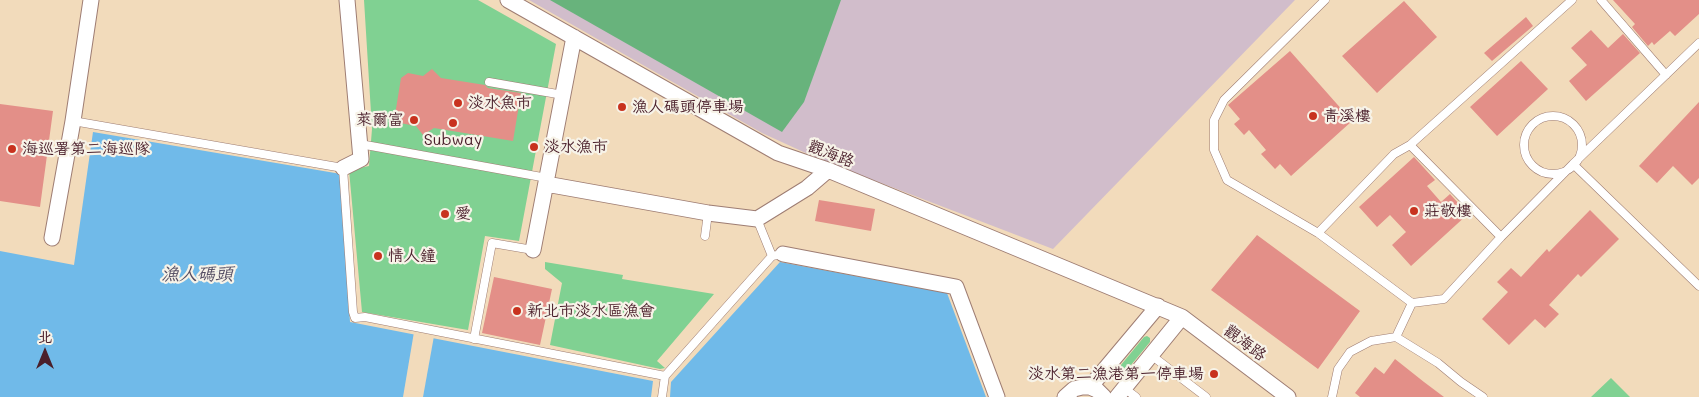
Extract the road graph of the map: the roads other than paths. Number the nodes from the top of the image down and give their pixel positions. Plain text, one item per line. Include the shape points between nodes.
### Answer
1 (91, 0) edge
2 (348, 0) edge
3 (508, 0) edge
4 (1325, 0) edge
5 (1572, 0) edge
6 (1601, 0) edge
7 (574, 37) junction
8 (1699, 43) edge
9 (1666, 75) junction
10 (489, 82) dead end
11 (563, 95) junction
12 (73, 121) junction
13 (360, 144) junction
14 (1410, 145) junction
15 (1574, 164) junction
16 (344, 168) junction
17 (828, 170) junction
18 (546, 181) junction
19 (708, 213) junction
20 (757, 219) junction
21 (1318, 233) junction
22 (705, 236) dead end
23 (1501, 237) junction
24 (52, 238) dead end
25 (533, 250) joint
26 (778, 255) junction
27 (1699, 286) edge
28 (1412, 303) junction
29 (1158, 306) junction
30 (1182, 317) junction
31 (1396, 337) junction
32 (474, 339) junction
33 (1151, 354) junction
34 (665, 376) junction
35 (1090, 387) junction
36 (1125, 394) edge
37 (662, 397) edge
38 (997, 397) edge
39 (1065, 397) edge
40 (1104, 397) edge
41 (1206, 397) edge
42 (1288, 397) edge
43 (1332, 397) edge
44 (1483, 397) edge

1 - 12 street
2 - 13 street
3 - 7 street, 觀海路
4 - 21 lane via 1224,100 1214,120 1214,150 1227,180
5 - 14 lane
6 - 9 lane
7 - 11 street
7 - 17 street, 觀海路 via 778,153
8 - 9 lane
9 - 15 lane
10 - 11 lane
11 - 18 street
12 - 16 lane
12 - 24 street
13 - 16 street via 360,159
13 - 18 lane
14 - 21 lane via 1394,154
14 - 23 lane
15 - 15 lane via 1555,174 1537,169 1525,154 1524,145 1530,127 1546,117 1556,116 1573,124 1581,141 1581,150
15 - 23 lane
15 - 27 lane
16 - 32 lane via 354,318
17 - 20 street via 808,188
17 - 29 street, 觀海路
18 - 19 street
18 - 25 street
19 - 20 street
19 - 22 lane
20 - 26 lane
21 - 28 lane
23 - 28 lane via 1444,299
25 - 32 lane via 492,243
26 - 34 lane
26 - 38 street via 956,288
28 - 31 lane
29 - 30 street, 觀海路
29 - 35 street
30 - 33 street
30 - 42 street, 觀海路
31 - 43 lane via 1371,341 1350,352 1338,369
31 - 44 lane
32 - 34 lane
33 - 36 street
33 - 41 lane
34 - 37 lane
35 - 39 street via 1074,389
35 - 40 street

